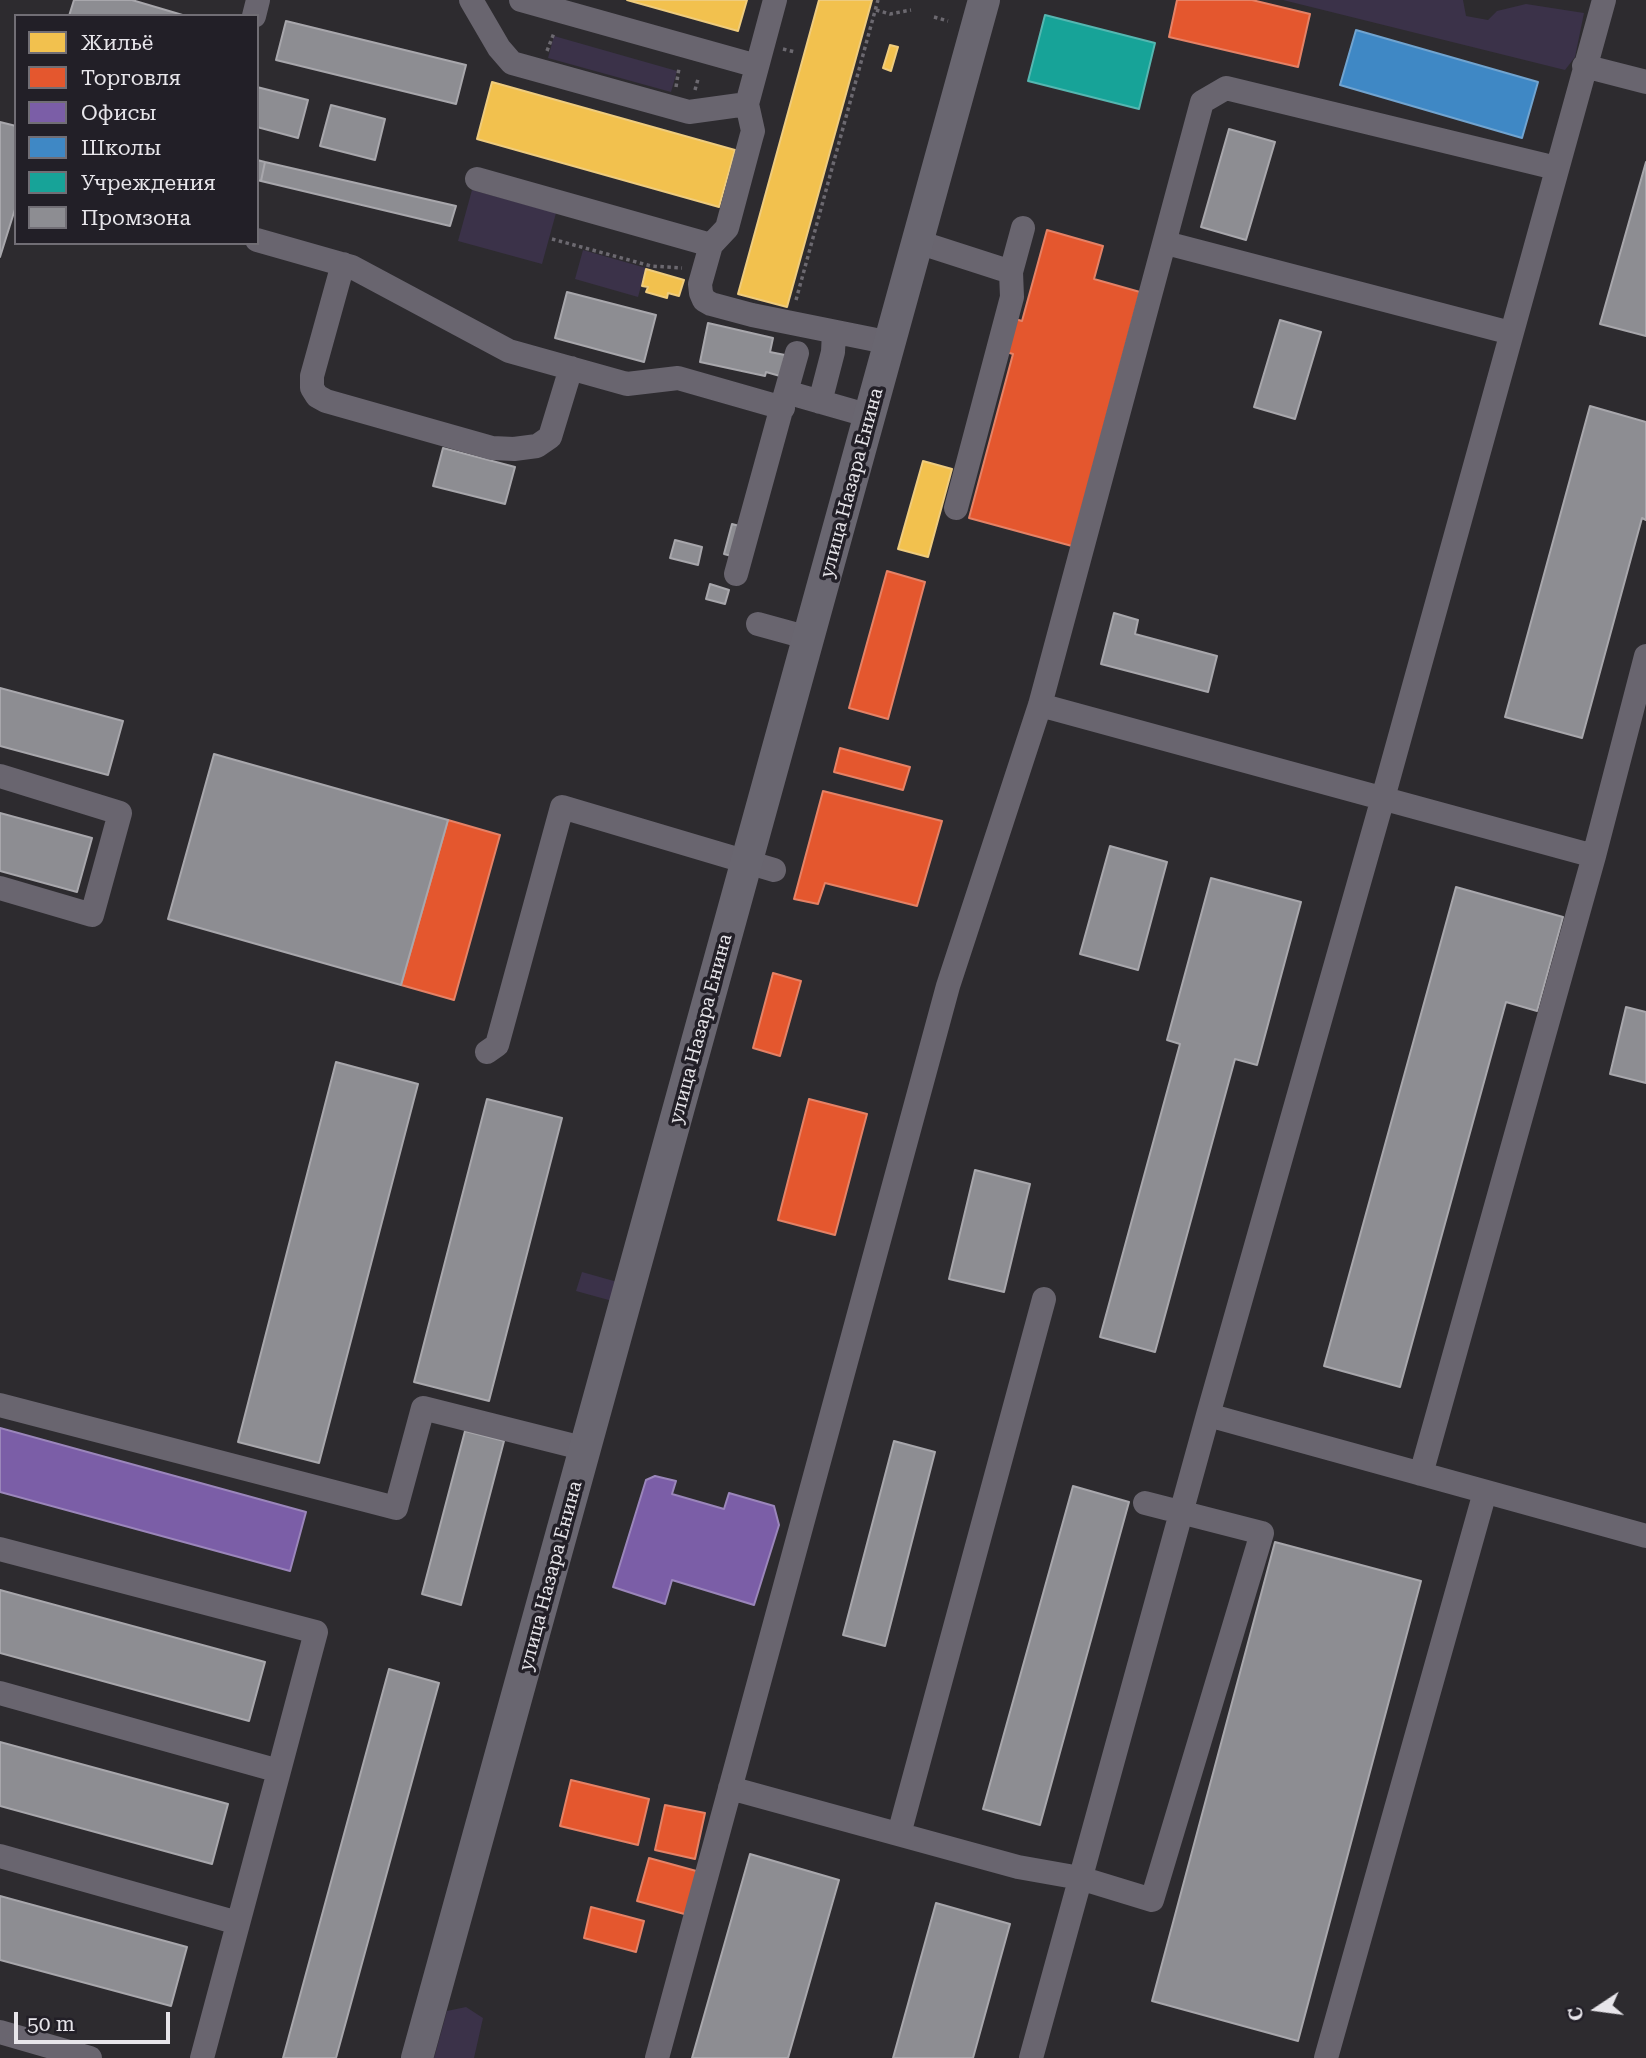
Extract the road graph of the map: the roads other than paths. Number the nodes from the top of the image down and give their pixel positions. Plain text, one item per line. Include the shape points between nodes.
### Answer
1 (471, 0) edge
2 (522, 0) edge
3 (775, 0) edge
4 (984, 0) edge
5 (1604, 0) edge
6 (757, 66) junction
7 (1584, 66) junction
8 (1646, 82) edge
9 (747, 104) junction
10 (1556, 168) junction
11 (477, 179) dead end
12 (1023, 228) dead end
13 (259, 241) edge
14 (918, 242) junction
15 (1166, 243) junction
16 (711, 245) junction
17 (343, 264) junction
18 (1011, 272) junction
19 (834, 332) junction
20 (1511, 333) junction
21 (891, 343) junction
22 (797, 353) dead end
23 (571, 368) junction
24 (785, 400) junction
25 (820, 401) junction
26 (870, 416) junction
27 (956, 508) dead end
28 (737, 574) dead end
29 (758, 624) dead end
30 (809, 638) junction
31 (1646, 656) edge
32 (1040, 705) junction
33 (0, 776) edge
34 (1384, 798) junction
35 (1594, 856) junction
36 (761, 866) junction
37 (0, 888) edge
38 (487, 1052) dead end
39 (1044, 1299) dead end
40 (0, 1405) edge
41 (1208, 1415) junction
42 (586, 1449) junction
43 (1420, 1474) junction
44 (1485, 1492) junction
45 (1145, 1503) dead end
46 (1181, 1513) junction
47 (1646, 1536) edge
48 (0, 1549) edge
49 (0, 1693) edge
50 (279, 1771) junction
51 (730, 1788) junction
52 (900, 1834) junction
53 (0, 1856) edge
54 (1080, 1878) junction
55 (238, 1923) junction
56 (0, 2032) edge
57 (90, 2058) edge
58 (202, 2058) edge
59 (417, 2058) edge
60 (657, 2058) edge
61 (1031, 2058) edge
62 (1326, 2058) edge

1 - 9 street via 512,63 689,112
2 - 6 street
3 - 6 street
4 - 14 main road, улица Назара Енина
5 - 7 street
6 - 9 street
7 - 8 street
7 - 10 street
9 - 16 street via 753,131 727,228
10 - 15 street via 1226,88 1202,102
10 - 20 street
11 - 16 street
12 - 18 street
13 - 17 street
14 - 18 street
14 - 21 main road, улица Назара Енина
15 - 20 street
15 - 32 street
16 - 19 street via 700,284 704,300
17 - 23 street via 509,351
17 - 23 street via 312,376 312,388 326,401 492,448 537,446 550,437
18 - 27 street via 1013,298
19 - 21 street
19 - 25 street via 834,352
20 - 34 street
21 - 26 main road, улица Назара Енина
22 - 24 street
23 - 24 street via 627,384 678,378
24 - 25 street
24 - 28 street
25 - 26 street
26 - 30 main road, улица Назара Енина
29 - 30 street
30 - 36 main road, улица Назара Енина
31 - 35 street
32 - 34 street
32 - 51 street via 948,986
33 - 37 street via 120,813 92,915
34 - 35 street
34 - 41 street
35 - 43 street
36 - 38 street via 562,807 497,1045
36 - 42 main road, улица Назара Енина
39 - 52 street
40 - 42 street via 396,1508 423,1408
41 - 43 street
41 - 46 street
42 - 59 main road, улица Назара Енина
43 - 44 street
44 - 47 street
44 - 62 street
45 - 46 street
46 - 54 street
46 - 54 street via 1262,1533 1152,1900
48 - 50 street via 316,1632
49 - 50 street
50 - 55 street
51 - 52 street
51 - 60 street
52 - 54 street via 1018,1867
53 - 55 street
54 - 61 street
55 - 58 street
56 - 57 street

